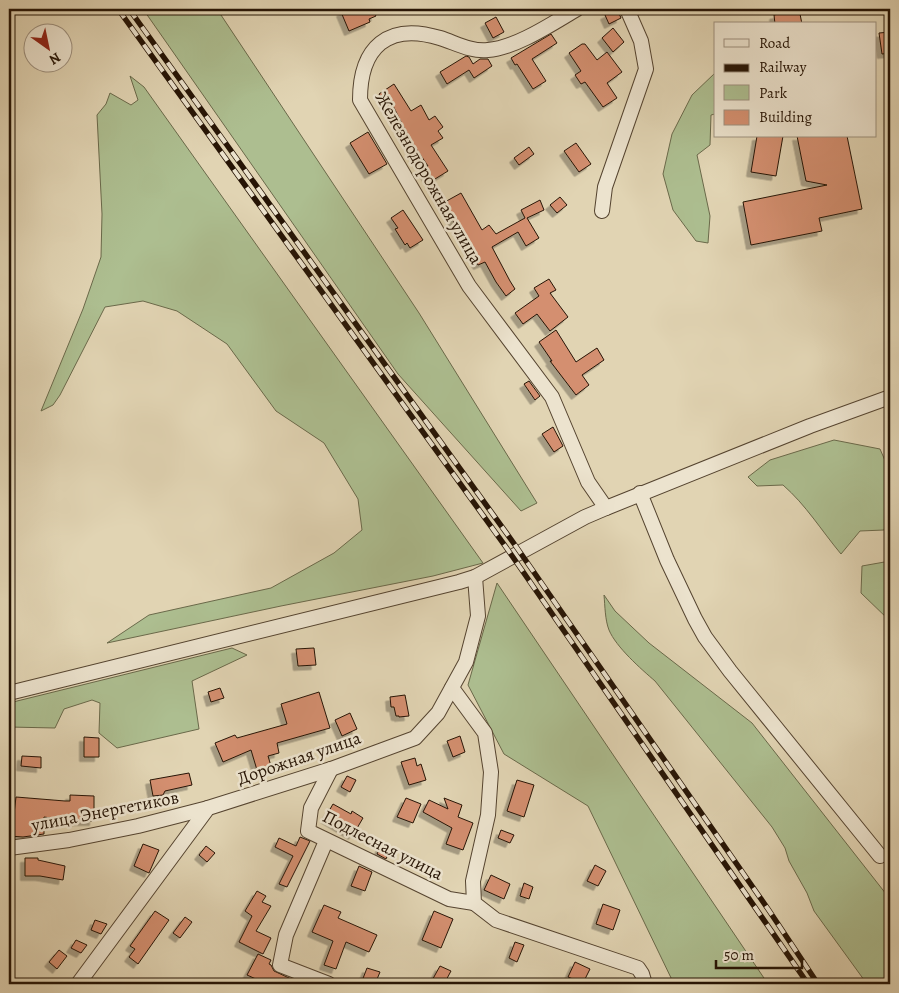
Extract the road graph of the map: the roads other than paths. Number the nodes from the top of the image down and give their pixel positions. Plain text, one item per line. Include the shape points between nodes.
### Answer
1 (577, 9) edge
2 (627, 9) edge
3 (602, 211) dead end
4 (890, 396) edge
5 (640, 493) junction
6 (606, 508) junction
7 (475, 577) junction
8 (452, 688) junction
9 (9, 693) edge
10 (331, 768) junction
11 (208, 808) junction
12 (326, 841) junction
13 (9, 848) edge
14 (880, 856) dead end
15 (474, 903) junction
16 (78, 984) edge
17 (329, 984) edge
18 (646, 984) edge

1 - 6 street, Железнодорожная улица via 544,29 496,49 466,48 442,38 418,34 389,37 377,46 368,62 361,83 360,100 469,286 552,397 588,482
2 - 3 street via 641,41 646,69 604,187
4 - 5 street
5 - 6 street
5 - 14 street via 694,619 730,671
6 - 7 street
7 - 8 street, Дорожная улица via 478,616 466,662
7 - 9 street
8 - 10 street, Дорожная улица via 438,713 415,738
8 - 15 street via 485,733 491,772 488,815 473,881
10 - 11 street, Дорожная улица
10 - 12 street, Подлесная улица via 311,808 308,831
11 - 13 street, улица Энергетиков via 138,826
11 - 16 street
12 - 15 street, Подлесная улица via 449,899
12 - 17 street via 286,935 280,965
15 - 18 street, Подлесная улица via 496,920 638,968

